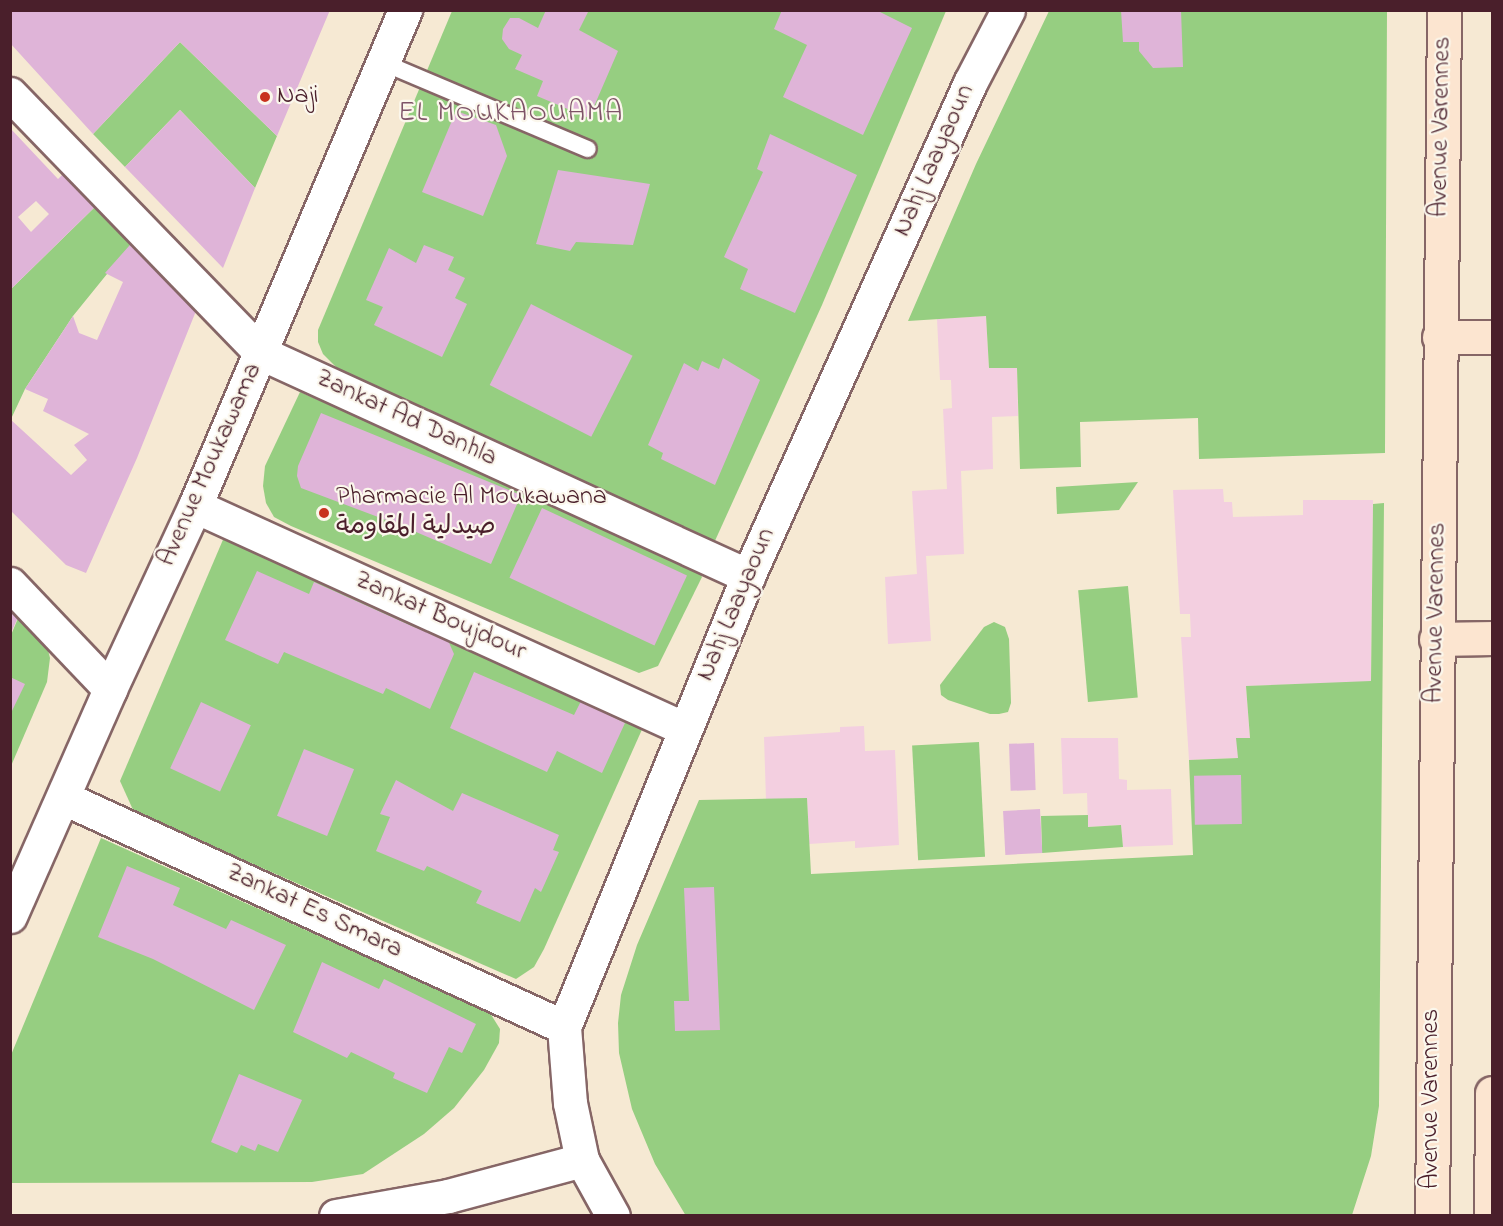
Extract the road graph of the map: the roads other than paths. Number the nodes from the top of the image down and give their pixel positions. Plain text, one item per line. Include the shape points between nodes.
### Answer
1 (405, 10) edge
2 (1008, 10) edge
3 (1444, 10) edge
4 (384, 63) junction
5 (10, 94) edge
6 (588, 149) dead end
7 (1439, 337) junction
8 (1492, 337) edge
9 (261, 353) junction
10 (195, 506) junction
11 (748, 576) junction
12 (10, 584) edge
13 (1492, 638) edge
14 (1436, 639) junction
15 (110, 689) junction
16 (685, 729) junction
17 (64, 798) junction
18 (10, 916) edge
19 (564, 1027) junction
20 (1492, 1093) edge
21 (582, 1160) junction
22 (336, 1215) edge
23 (613, 1215) edge
24 (1432, 1215) edge
25 (1491, 1215) edge

1 - 4 street, Avenue Moukawama
2 - 11 street, Nahj Laayaoun via 970,83
3 - 7 main road, Avenue Varennes
4 - 6 lane
4 - 9 street, Avenue Moukawama
5 - 9 street
7 - 8 main road
7 - 14 main road, Avenue Varennes
9 - 10 street, Avenue Moukawama
9 - 11 street, Zankat Ad Danhla
10 - 15 street, Avenue Moukawama
10 - 16 street, Zankat Boujdour
11 - 16 street, Nahj Laayaoun
12 - 15 street
13 - 14 main road
14 - 24 main road, Avenue Varennes
15 - 17 street, Avenue Moukawama
16 - 19 street, Nahj Laayaoun
17 - 18 street, Avenue Moukawama
17 - 19 street, Zankat Es Smara
19 - 21 street, Nahj Laayaoun via 570,1103
20 - 25 main road
21 - 22 street via 448,1196
21 - 23 street, Nahj Laayaoun

